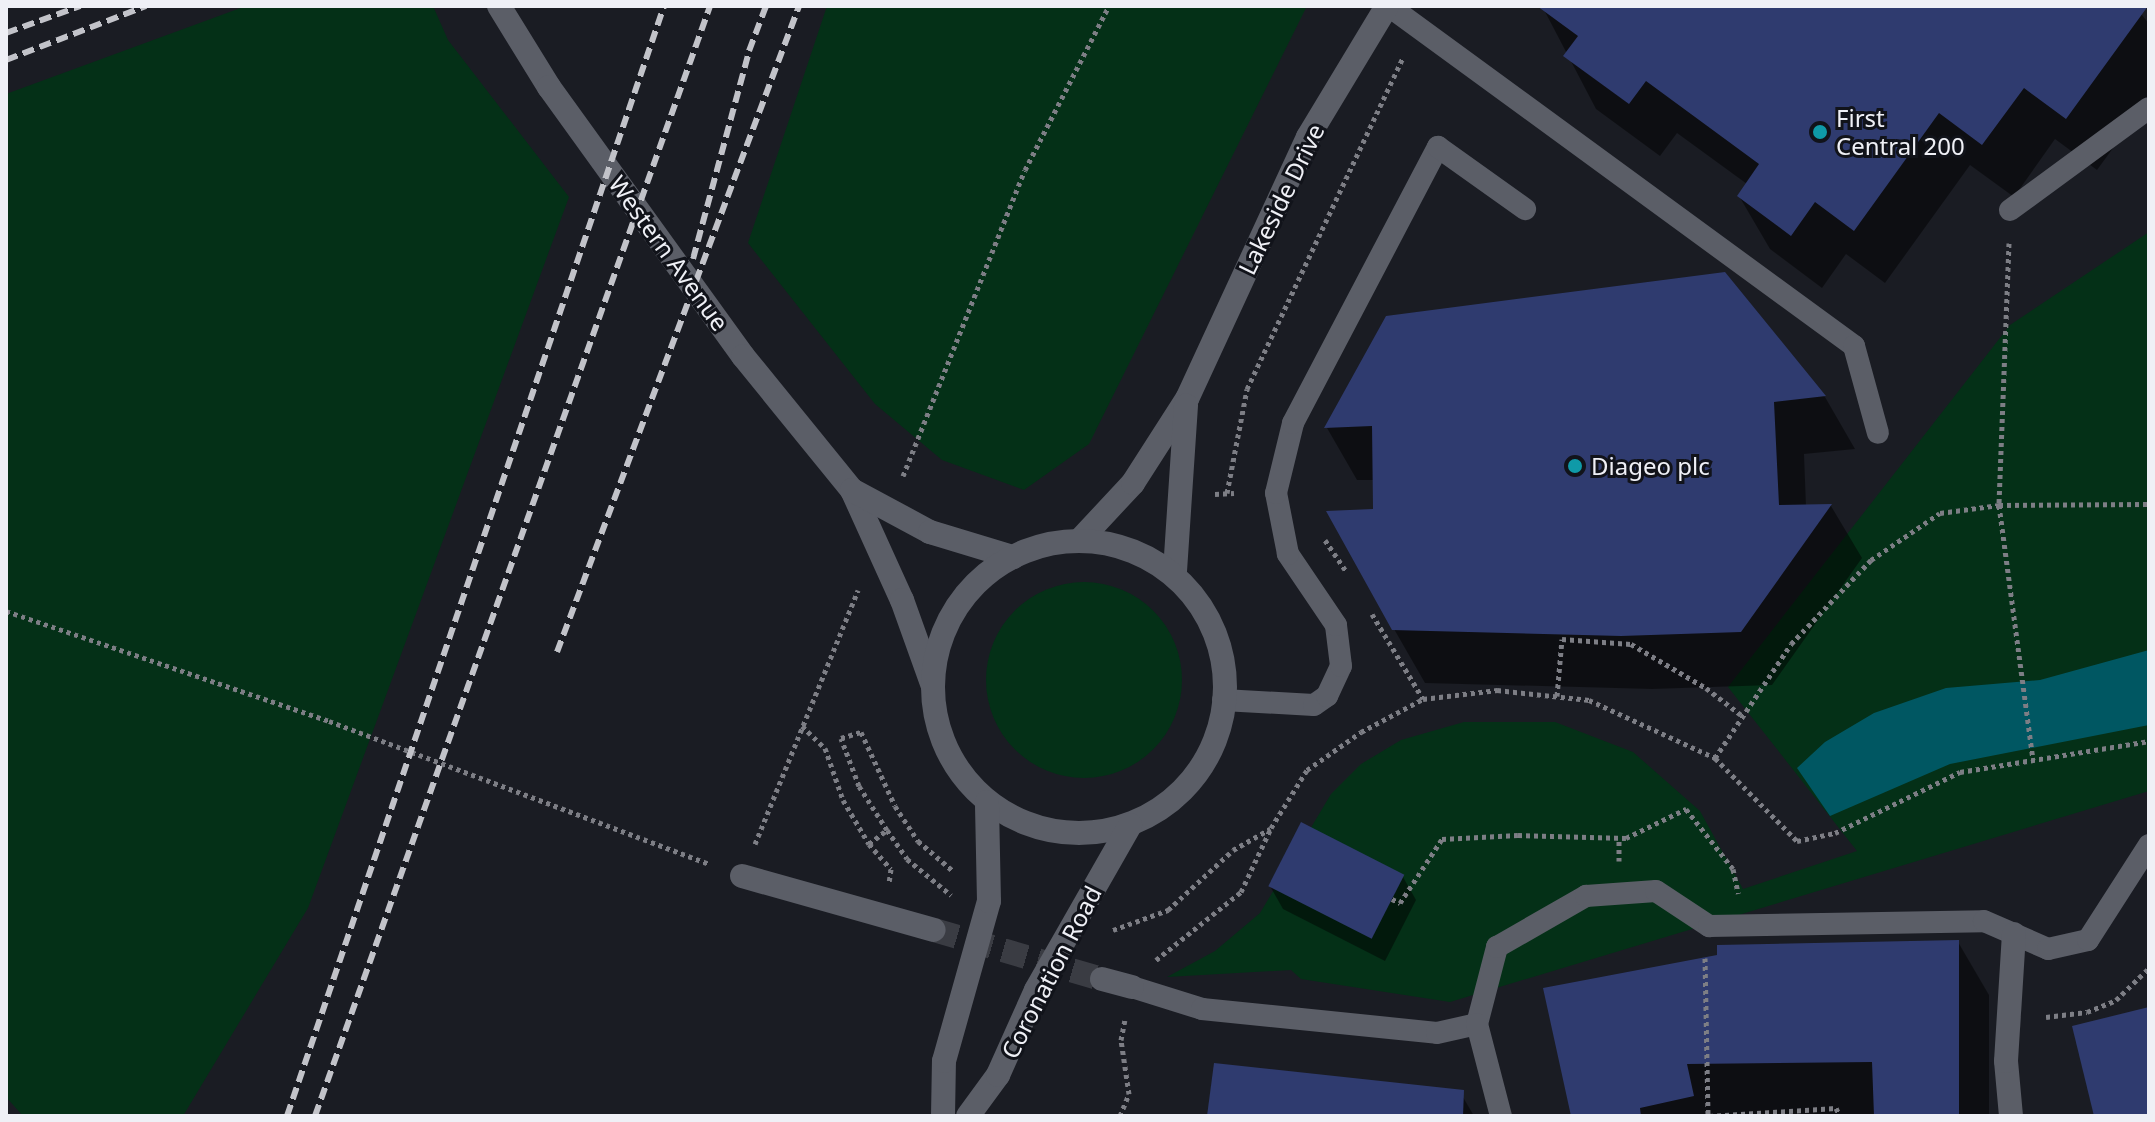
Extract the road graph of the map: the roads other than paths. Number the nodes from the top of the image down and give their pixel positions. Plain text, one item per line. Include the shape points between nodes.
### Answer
1 (499, 6) edge
2 (1388, 6) edge
3 (2149, 108) edge
4 (1525, 209) dead end
5 (2010, 210) road end
6 (1187, 399) junction
7 (1878, 433) dead end
8 (852, 490) junction
9 (1079, 541) junction
10 (1013, 557) junction
11 (1175, 571) junction
12 (933, 685) junction
13 (1223, 700) junction
14 (987, 802) junction
15 (1130, 825) junction
16 (2149, 845) edge
17 (742, 876) road end
18 (934, 930) tunnel mouth
19 (2014, 934) junction
20 (1102, 979) tunnel mouth
21 (1132, 987) joint
22 (1477, 1024) junction
23 (943, 1116) edge
24 (968, 1116) edge
25 (1501, 1116) edge
26 (2011, 1116) edge

1 - 8 street, Western Avenue via 549,87 743,356
2 - 6 street, Lakeside Drive via 1308,137
2 - 7 lane via 1854,346
3 - 5 lane
4 - 13 lane via 1438,147 1293,423 1276,493 1288,554 1336,625 1341,666 1327,696 1314,705
6 - 9 street, Lakeside Drive via 1133,483
6 - 11 street, Lakeside Drive
8 - 10 street, Western Avenue via 930,532
8 - 12 street, Western Avenue
9 - 10 street
9 - 11 street via 1130,549
10 - 12 street via 985,574 956,604 942,635
11 - 13 street via 1208,614 1224,659
12 - 14 street via 940,735 964,779
13 - 15 street via 1204,764 1170,802
14 - 15 street via 1018,822 1050,832 1080,835
14 - 23 street via 989,901 944,1061
15 - 24 street, Coronation Road via 1036,990 998,1075
16 - 19 lane via 2088,940 2048,949
17 - 18 street
19 - 22 lane via 1984,921 1709,926 1656,891 1586,896 1497,947
19 - 26 street
20 - 21 street
21 - 22 lane via 1202,1009 1437,1033
22 - 25 lane

